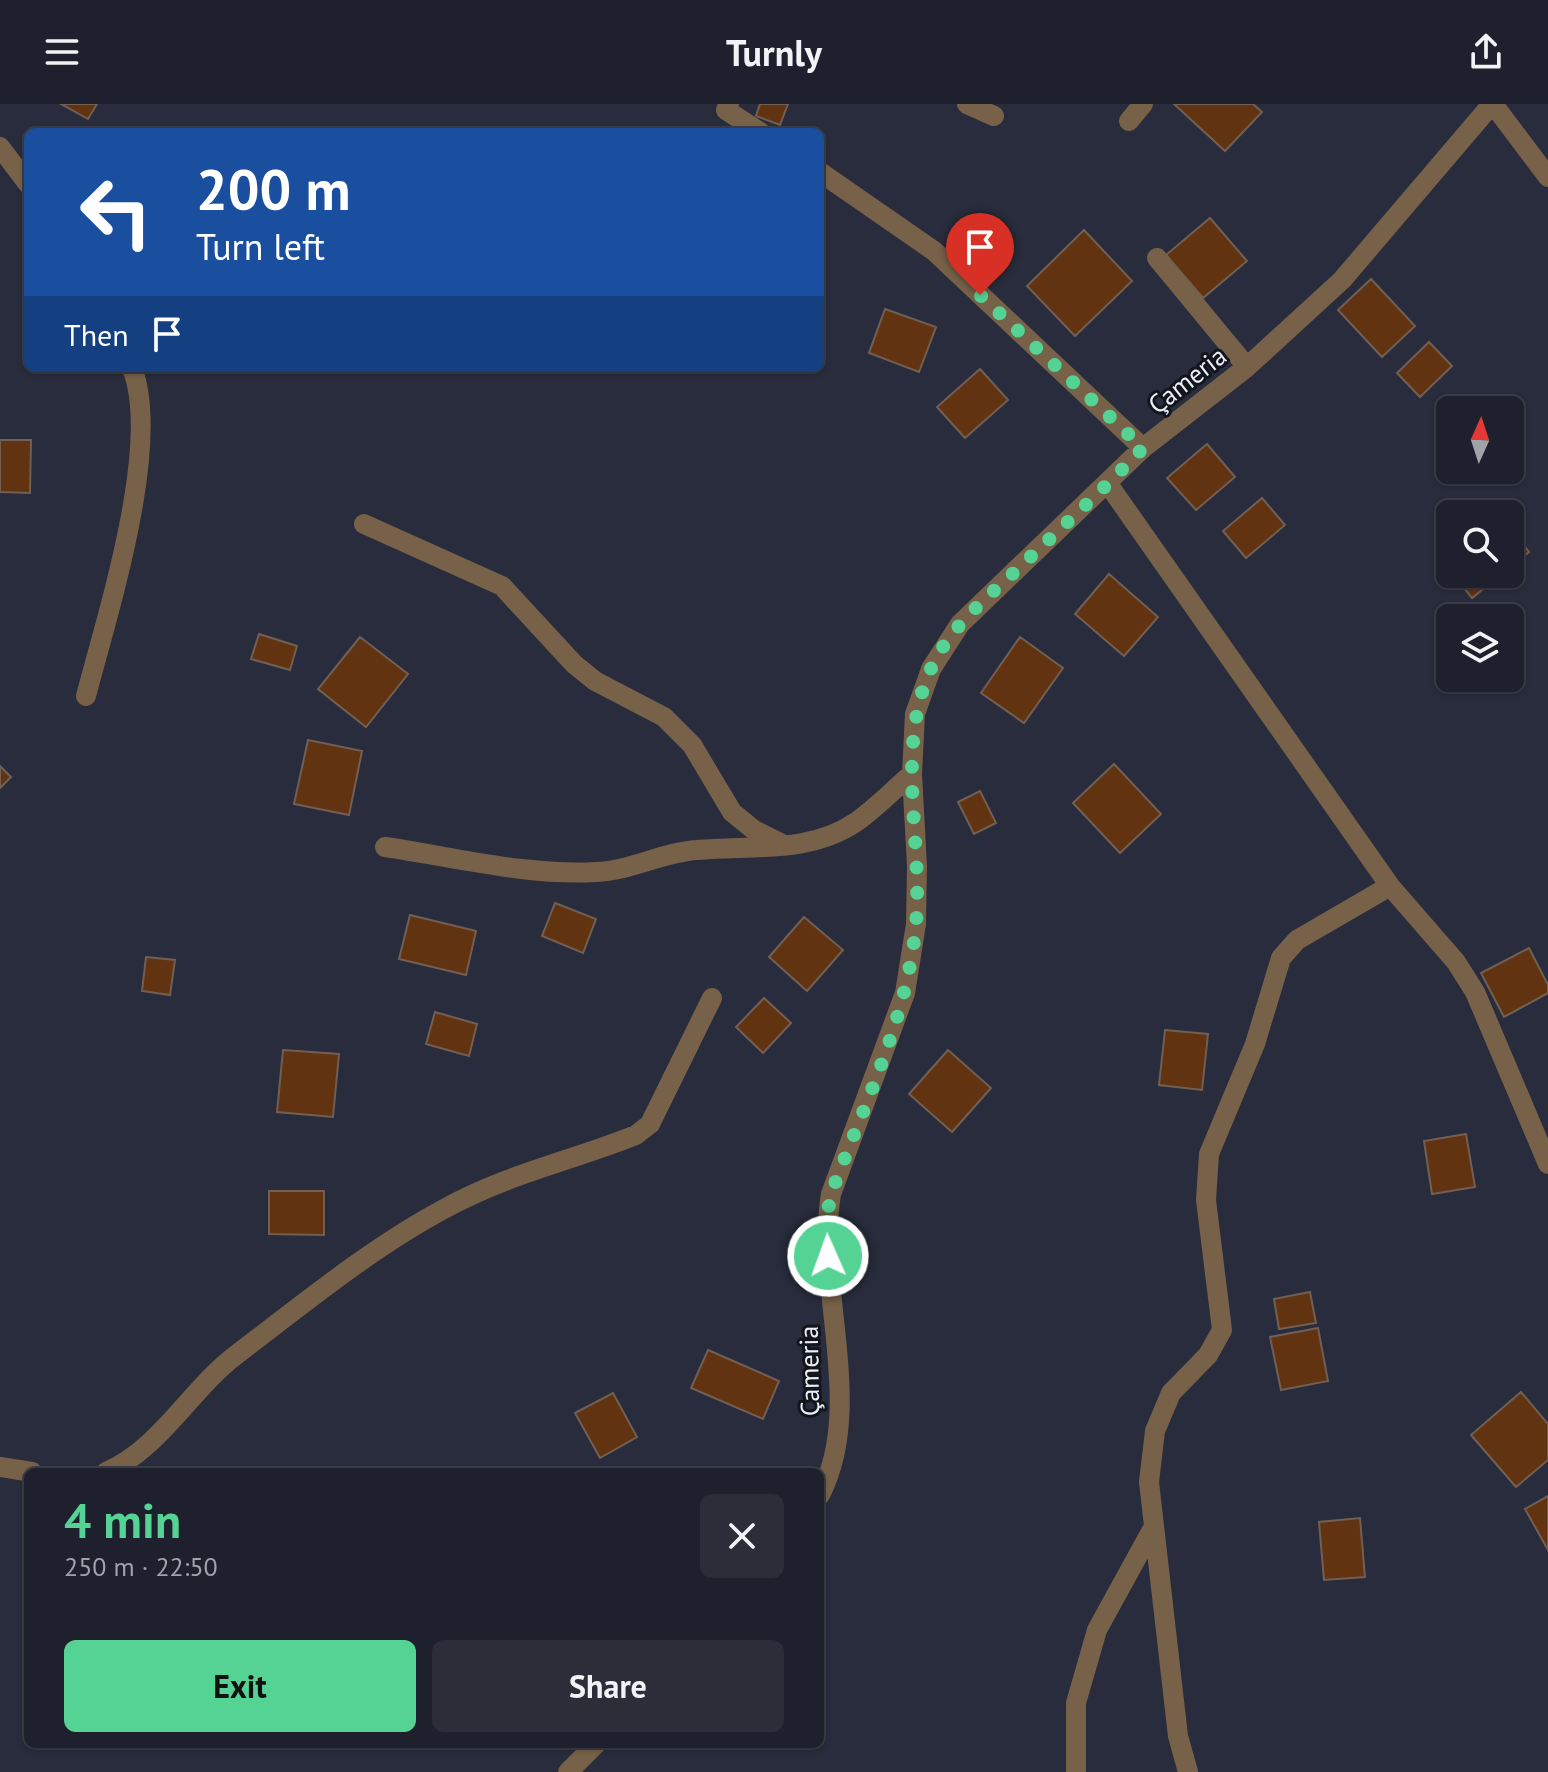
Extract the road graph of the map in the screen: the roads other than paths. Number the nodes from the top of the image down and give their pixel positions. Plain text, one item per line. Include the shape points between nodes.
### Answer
1 (967, 104) edge
2 (1143, 104) edge
3 (1493, 104) edge
4 (724, 106) edge
5 (994, 116) dead end
6 (1129, 121) dead end
7 (754, 128) edge
8 (0, 147) edge
9 (824, 175) edge
10 (1548, 177) edge
11 (24, 179) edge
12 (1157, 258) dead end
13 (1247, 367) junction
14 (133, 372) edge
15 (1143, 448) junction
16 (1108, 484) junction
17 (364, 524) dead end
18 (86, 696) dead end
19 (912, 774) junction
20 (385, 847) dead end
21 (786, 847) junction
22 (1390, 886) junction
23 (712, 998) dead end
24 (1548, 1164) edge
25 (0, 1467) edge
26 (114, 1468) edge
27 (24, 1471) edge
28 (824, 1486) edge
29 (1153, 1528) junction
30 (592, 1748) edge
31 (568, 1772) edge
32 (1076, 1772) edge
33 (1188, 1772) edge

1 - 5 street
2 - 6 street
3 - 10 street
3 - 13 street, Çameria via 1342,280
4 - 7 street
8 - 11 street
9 - 15 street via 934,251
12 - 13 street
13 - 15 street, Çameria
14 - 18 street via 141,430 126,543
15 - 16 street, Çameria
16 - 19 street, Çameria via 960,624 931,669 915,714
16 - 22 street
17 - 21 street via 502,586 595,681 664,717 692,745 732,812
19 - 21 street via 856,822 821,840
19 - 28 street, Çameria via 916,924 905,993 831,1194 825,1227 839,1372 837,1426
20 - 21 street via 577,872 601,872 697,850
22 - 24 street via 1475,992
22 - 29 street via 1297,940 1281,958 1255,1044 1219,1124 1209,1154 1206,1200 1222,1330 1208,1355 1171,1393 1155,1431 1149,1482
23 - 26 street via 650,1124 636,1135 504,1180 399,1236 232,1358 129,1461
25 - 27 street
29 - 32 street via 1097,1630 1076,1703
29 - 33 street via 1178,1736
30 - 31 street

